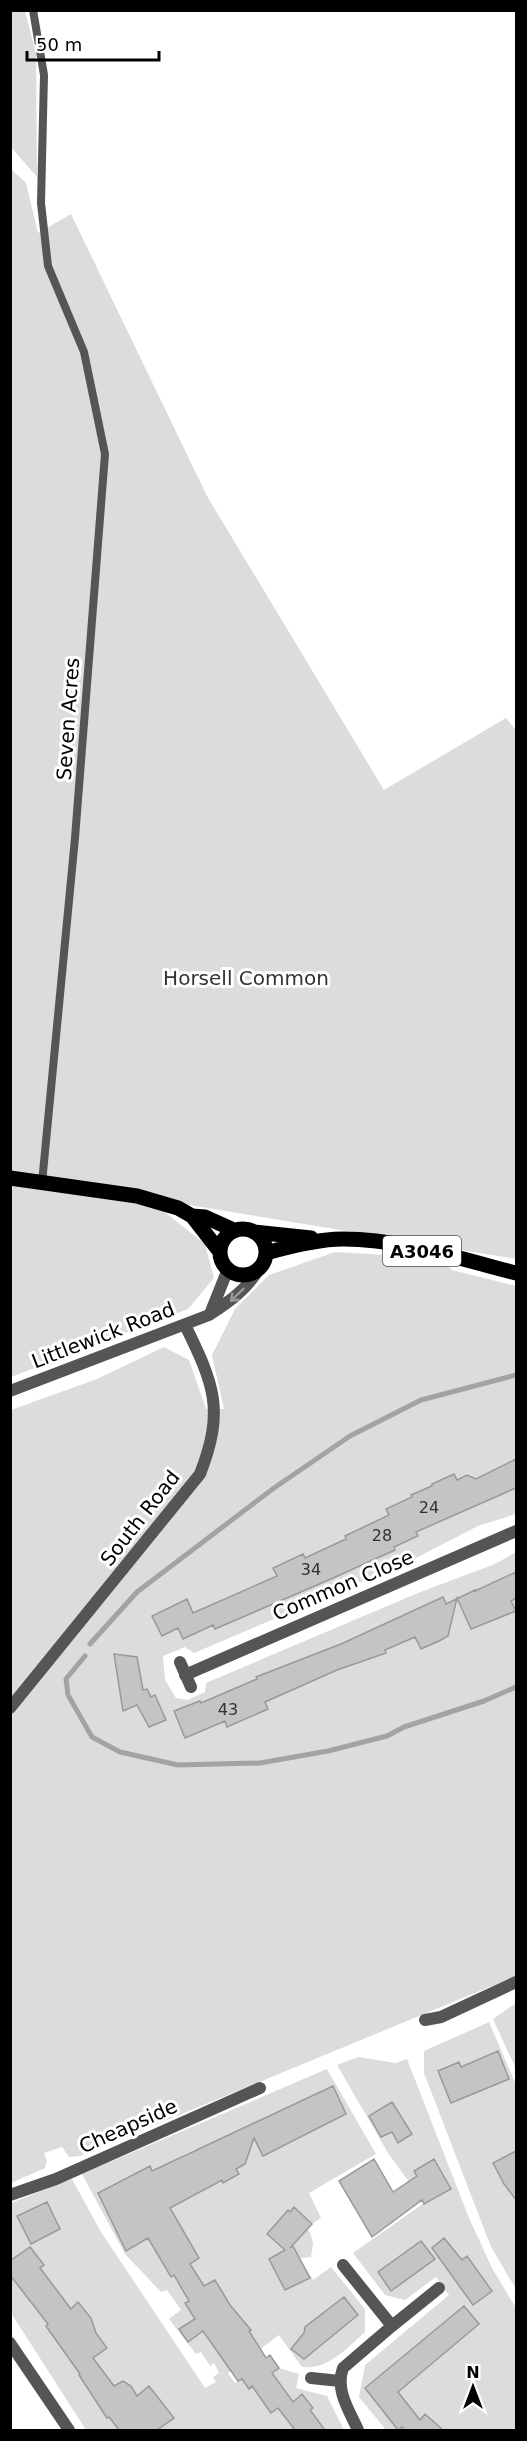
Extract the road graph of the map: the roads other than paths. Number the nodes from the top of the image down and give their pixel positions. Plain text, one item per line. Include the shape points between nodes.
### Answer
1 (33, 10) edge
2 (10, 1178) edge
3 (42, 1183) junction
4 (192, 1216) junction
5 (234, 1230) junction
6 (254, 1232) junction
7 (326, 1240) junction
8 (220, 1252) junction
9 (266, 1253) junction
10 (228, 1269) junction
11 (259, 1269) junction
12 (516, 1273) edge
13 (210, 1315) junction
14 (185, 1325) junction
15 (10, 1390) edge
16 (516, 1531) edge
17 (180, 1662) dead end
18 (10, 1708) edge
19 (516, 1982) edge
20 (424, 2020) dead end
21 (260, 2088) dead end
22 (10, 2195) edge
23 (344, 2265) dead end
24 (439, 2288) dead end
25 (393, 2326) junction
26 (10, 2343) edge
27 (311, 2378) dead end
28 (340, 2382) junction
29 (69, 2430) edge
30 (358, 2430) edge

1 - 3 lane, Seven Acres via 44,75 40,202 48,266 84,352 105,454 75,838
2 - 3 main road
3 - 4 main road via 136,1196
4 - 5 main road via 205,1217
4 - 8 main road
5 - 6 main road
5 - 8 main road via 224,1238
6 - 7 main road, A3046
6 - 9 main road via 265,1245
7 - 9 main road, A3046
7 - 12 main road, A3046 via 398,1245
8 - 10 main road
9 - 11 main road
10 - 11 main road via 244,1275
10 - 13 street
11 -> 13 street, Littlewick Road via 232,1300
13 - 14 street, Littlewick Road
14 - 15 street, Littlewick Road
14 - 18 street, South Road via 209,1374 212,1393 211,1446 200,1474
16 - 17 street, Common Close via 188,1681
19 - 20 street via 441,2017
21 - 22 street, Cheapside via 67,2174
23 - 25 street
24 - 25 street
25 - 28 street via 343,2368
26 - 29 street
27 - 28 street
28 - 30 street

